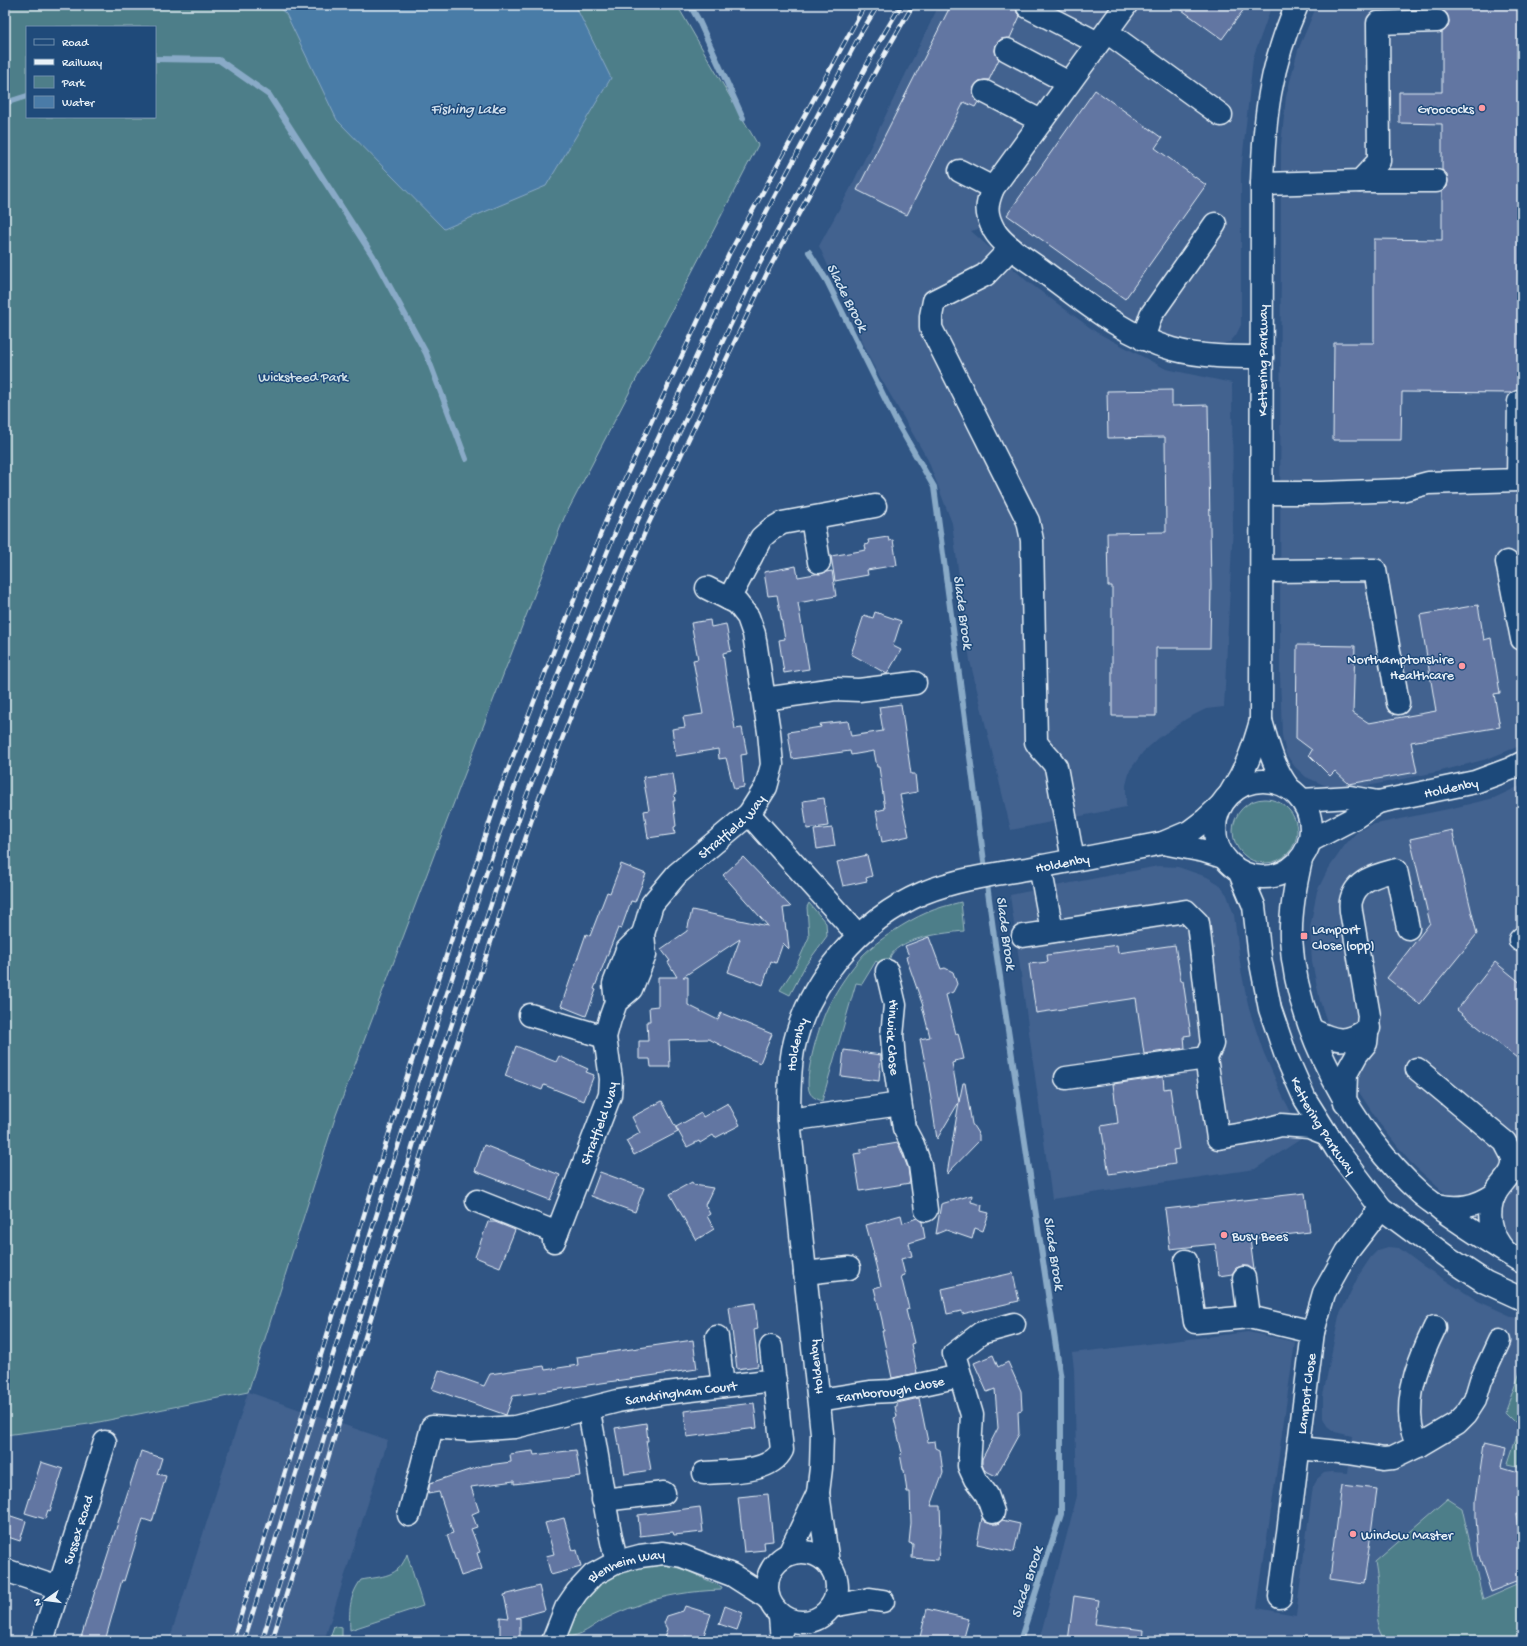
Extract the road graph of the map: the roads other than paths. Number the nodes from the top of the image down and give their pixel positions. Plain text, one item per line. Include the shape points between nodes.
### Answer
1 (1126, 5) edge
2 (1297, 5) edge
3 (1028, 7) dead end
4 (1437, 21) dead end
5 (1103, 37) junction
6 (1007, 50) dead end
7 (1069, 83) junction
8 (985, 92) dead end
9 (1221, 115) dead end
10 (1041, 121) junction
11 (960, 171) dead end
12 (1360, 181) junction
13 (1436, 181) dead end
14 (1262, 184) junction
15 (993, 188) junction
16 (1215, 224) dead end
17 (1011, 248) junction
18 (1142, 339) junction
19 (1262, 357) junction
20 (1518, 402) dead end
21 (1262, 493) junction
22 (875, 506) dead end
23 (812, 518) junction
24 (819, 562) dead end
25 (1507, 562) dead end
26 (1262, 571) junction
27 (707, 588) dead end
28 (729, 599) junction
29 (1522, 639) edge
30 (915, 683) dead end
31 (764, 699) junction
32 (1398, 703) dead end
33 (1261, 721) junction
34 (1522, 763) edge
35 (1295, 794) junction
36 (1226, 799) junction
37 (1378, 802) junction
38 (750, 814) junction
39 (1310, 841) junction
40 (1163, 843) junction
41 (1223, 857) junction
42 (1072, 860) junction
43 (1301, 860) junction
44 (1040, 866) junction
45 (1240, 872) junction
46 (1408, 928) dead end
47 (1052, 931) junction
48 (858, 935) junction
49 (1023, 936) dead end
50 (887, 971) dead end
51 (530, 1015) dead end
52 (1368, 1028) junction
53 (1312, 1030) junction
54 (605, 1037) junction
55 (1206, 1058) junction
56 (1417, 1069) dead end
57 (1066, 1078) dead end
58 (1305, 1099) junction
59 (1345, 1102) junction
60 (900, 1104) junction
61 (789, 1120) junction
62 (1281, 1125) junction
63 (1327, 1134) junction
64 (1495, 1194) junction
65 (477, 1201) dead end
66 (1435, 1205) junction
67 (1381, 1208) junction
68 (926, 1210) dead end
69 (1515, 1258) edge
70 (1186, 1261) dead end
71 (849, 1268) dead end
72 (806, 1273) junction
73 (1244, 1278) dead end
74 (1522, 1299) edge
75 (1249, 1317) junction
76 (1014, 1324) dead end
77 (1435, 1327) dead end
78 (1313, 1332) junction
79 (717, 1337) dead end
80 (1499, 1342) dead end
81 (771, 1347) dead end
82 (960, 1376) junction
83 (775, 1380) junction
84 (723, 1386) junction
85 (819, 1400) junction
86 (588, 1409) junction
87 (106, 1442) dead end
88 (1418, 1446) junction
89 (1299, 1448) junction
90 (704, 1473) dead end
91 (664, 1493) dead end
92 (818, 1493) junction
93 (603, 1500) junction
94 (993, 1512) dead end
95 (409, 1515) dead end
96 (783, 1558) junction
97 (617, 1562) junction
98 (830, 1566) junction
99 (5, 1570) edge
100 (732, 1575) junction
101 (59, 1588) junction
102 (1280, 1597) dead end
103 (768, 1598) junction
104 (826, 1612) junction
105 (780, 1617) junction
106 (42, 1641) edge
107 (552, 1641) edge
108 (782, 1641) edge
109 (809, 1641) edge

1 - 5 street
2 - 14 street, Kettering Parkway via 1276,62 1268,100
3 - 5 street
4 - 12 street via 1378,23 1379,161
5 - 7 street
5 - 9 street
6 - 7 street
7 - 10 street
8 - 10 street
10 - 15 street
11 - 15 street
12 - 13 street
12 - 14 street
14 - 19 street, Kettering Parkway
15 - 17 street via 987,202 987,215 995,232
16 - 18 street via 1151,315
17 - 18 street via 1111,321
17 - 42 street via 985,275 934,301 932,328 1028,521 1032,540 1036,742 1042,753 1050,757 1056,767
18 - 19 street via 1172,349 1199,354
19 - 21 street, Kettering Parkway
20 - 21 street via 1518,480 1428,483 1402,490
21 - 26 street, Kettering Parkway
22 - 23 street
23 - 24 street
23 - 28 street via 782,523 761,538
25 - 29 street
26 - 32 street via 1375,570
26 - 33 street, Kettering Parkway
27 - 28 street, Stratfield Way
28 - 31 street, Stratfield Way via 737,603 748,618 754,634
30 - 31 street via 859,690 835,689
31 - 38 street, Stratfield Way via 772,765 766,787
33 - 35 street, Kettering Parkway via 1280,776
33 - 36 street, Kettering Parkway via 1251,757
34 - 37 street, Holdenby via 1475,782
35 - 36 street via 1274,782 1259,781 1244,784
35 - 37 street, Holdenby via 1350,797
35 - 39 street via 1309,813 1312,827
36 - 40 street, Holdenby via 1189,832
36 - 41 street via 1216,818 1214,831
37 - 39 street, Holdenby via 1356,817
38 - 48 street
38 - 54 street, Stratfield Way via 677,874 652,904 643,934 645,955 630,989 616,1002
39 - 43 street
40 - 41 street, Holdenby
40 - 42 street, Holdenby
41 - 45 street
42 - 44 street, Holdenby
43 - 45 street via 1288,871 1273,877 1256,878
43 - 53 street via 1293,895 1291,938 1297,981
44 - 47 street
44 - 48 street, Holdenby via 965,880 924,893 894,907
45 - 58 street, Kettering Parkway via 1254,906 1260,958 1270,1009 1286,1056
46 - 52 street via 1396,870 1374,876 1355,891 1351,901 1352,917 1369,1016
47 - 49 street
47 - 55 street via 1186,911 1198,923 1212,1044
48 - 61 street, Holdenby via 828,971 807,1008 794,1049 789,1085
50 - 60 street, Hinwick Close via 895,1005 892,1036
51 - 54 street
52 - 53 street via 1358,1036 1342,1041
52 - 59 street via 1366,1042 1346,1074
53 - 59 street
54 - 65 street, Stratfield Way via 612,1079 610,1095 555,1237
55 - 57 street
55 - 62 street via 1218,1138
56 - 64 street via 1505,1142 1513,1159 1510,1173
58 - 62 street
58 - 63 street, Kettering Parkway
59 - 66 street via 1380,1152
60 - 61 street
60 - 68 street, Hinwick Close via 904,1128 920,1165
61 - 72 street, Holdenby
62 - 63 street via 1309,1127
63 - 67 street, Kettering Parkway via 1336,1150
64 - 66 street via 1487,1200 1466,1207
64 - 69 street via 1490,1209 1492,1231 1498,1243
66 - 69 street via 1472,1232
67 - 74 street, Kettering Parkway via 1484,1282
67 - 78 street, Lamport Close via 1348,1252 1324,1293
70 - 75 street via 1195,1322
71 - 72 street
72 - 85 street, Holdenby
73 - 75 street
75 - 78 street
76 - 82 street, Farnborough Close via 982,1333 954,1354
77 - 88 street via 1420,1359 1410,1397 1411,1426
78 - 89 street, Lamport Close
79 - 84 street
80 - 88 street via 1481,1380 1475,1400 1466,1414 1457,1423
81 - 83 street
82 - 85 street, Farnborough Close via 891,1392 870,1392
82 - 94 street, Farnborough Close via 972,1416 969,1466 987,1495
83 - 84 street, Sandringham Court
83 - 90 street via 782,1450 778,1458 760,1468
84 - 86 street, Sandringham Court via 618,1401
85 - 92 street, Holdenby via 822,1433
86 - 93 street via 599,1462
86 - 95 street, Sandringham Court via 515,1427 470,1430 424,1424 421,1473
87 - 101 street, Sussex Road
88 - 89 street via 1393,1458 1384,1459
89 - 102 street, Lamport Close
91 - 93 street
92 - 96 street, Holdenby
92 - 98 street, Holdenby
93 - 97 street
96 - 98 street via 807,1553 820,1557
96 - 100 street
96 - 103 street via 772,1567 767,1581
97 - 100 street, Blenheim Way via 640,1556 682,1556
97 - 107 street, Blenheim Way via 593,1575 577,1592 566,1608
98 - 104 street via 836,1578 837,1591
98 - 104 street via 876,1600
99 - 101 street
100 - 103 street, Blenheim Way
101 - 106 street, Sussex Road
103 - 105 street
104 - 105 street via 808,1623 793,1622
104 - 109 street
105 - 108 street

